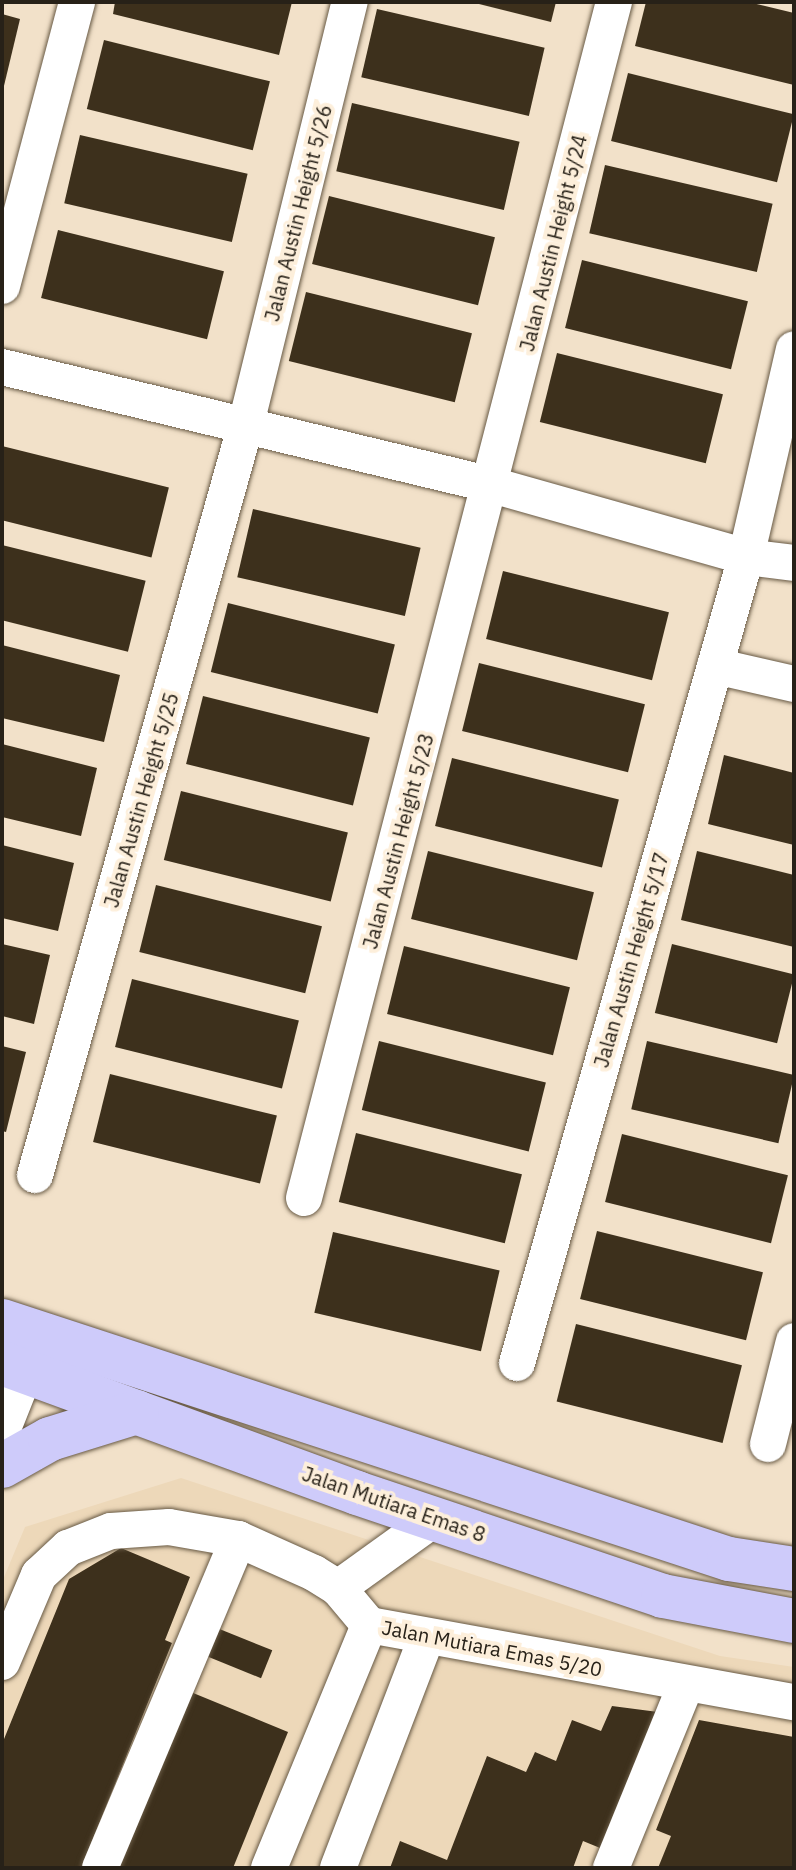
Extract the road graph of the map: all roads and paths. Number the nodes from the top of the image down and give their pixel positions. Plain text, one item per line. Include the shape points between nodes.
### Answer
1 (77, 2) edge
2 (350, 2) edge
3 (614, 2) edge
4 (2, 286) edge
5 (794, 349) edge
6 (2, 367) edge
7 (246, 424) junction
8 (492, 485) junction
9 (778, 565) edge
10 (715, 666) junction
11 (794, 684) edge
12 (35, 1175) dead end
13 (304, 1198) dead end
14 (794, 1341) edge
15 (18, 1347) edge
16 (517, 1363) dead end
17 (137, 1412) junction
18 (2, 1431) edge
19 (768, 1444) dead end
20 (2, 1466) edge
21 (434, 1519) junction
22 (238, 1539) junction
23 (794, 1569) edge
24 (338, 1588) junction
25 (794, 1621) edge
26 (369, 1625) junction
27 (426, 1639) junction
28 (2, 1662) edge
29 (686, 1684) junction
30 (794, 1702) edge
31 (100, 1868) edge
32 (269, 1868) edge
33 (338, 1868) edge
34 (611, 1868) edge

1 - 4 street
2 - 7 street, Jalan Austin Height 5/26
3 - 8 street, Jalan Austin Height 5/24
5 - 9 street, Jalan Austin Height 5/17
6 - 7 street
7 - 8 street
7 - 12 street, Jalan Austin Height 5/25
8 - 9 street
8 - 13 street, Jalan Austin Height 5/23
9 - 10 street, Jalan Austin Height 5/17
10 - 11 street
10 - 16 street, Jalan Austin Height 5/17
14 - 19 street
15 - 17 main road, Jalan Mutiara Emas 8
15 - 18 street
15 - 23 main road via 729,1559
17 - 20 main road via 50,1439
17 - 21 main road, Jalan Mutiara Emas 8
21 - 24 street
21 - 25 main road, Jalan Mutiara Emas 8 via 663,1596
22 - 24 street, Jalan Mutiara Emas 5/20
22 - 28 street, Jalan Mutiara Emas 5/20 via 169,1527 111,1531 68,1548 39,1575
22 - 31 street
24 - 26 street, Jalan Mutiara Emas 5/20
26 - 27 street, Jalan Mutiara Emas 5/20
26 - 32 street
27 - 29 street, Jalan Mutiara Emas 5/20
27 - 33 street
29 - 30 street, Jalan Mutiara Emas 5/20
29 - 34 street

